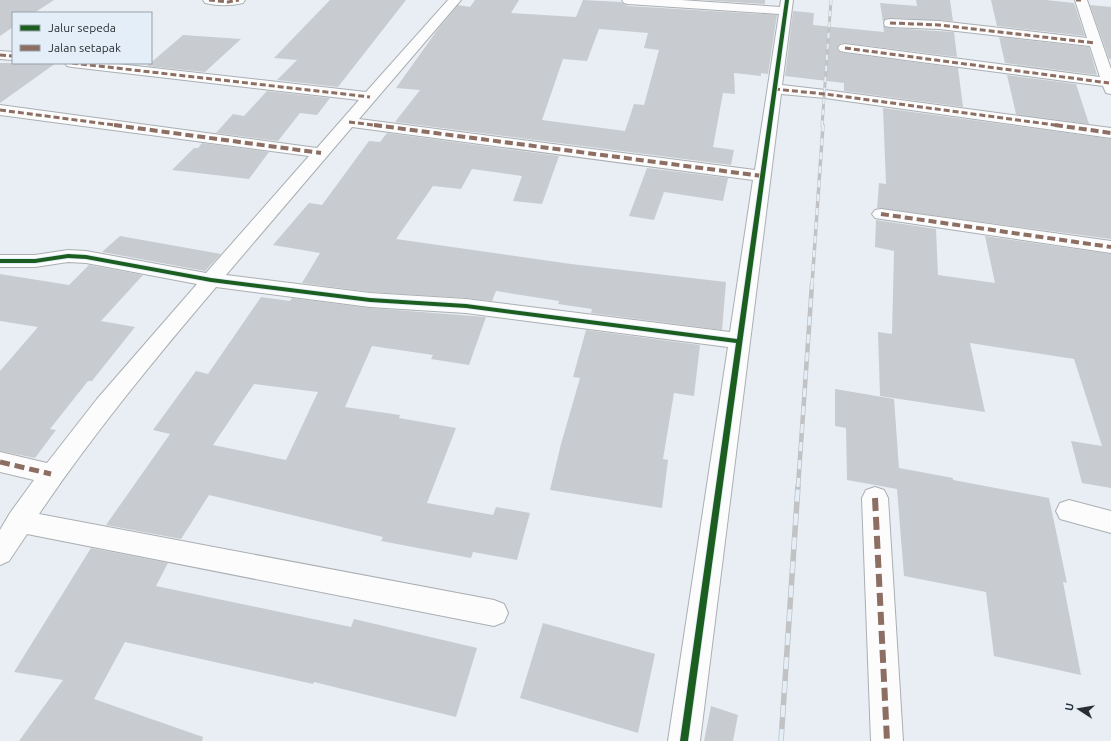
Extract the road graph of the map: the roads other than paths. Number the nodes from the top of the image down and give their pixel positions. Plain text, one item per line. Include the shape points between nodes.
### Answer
1 (209, 0) edge
2 (239, 0) edge
3 (455, 0) edge
4 (628, 0) edge
5 (1076, 0) edge
6 (1081, 0) edge
7 (786, 6) edge
8 (890, 23) dead end
9 (1095, 43) junction
10 (845, 48) dead end
11 (0, 55) edge
12 (12, 56) edge
13 (1106, 63) edge
14 (81, 64) edge
15 (1110, 87) edge
16 (774, 89) junction
17 (370, 97) junction
18 (0, 110) edge
19 (349, 122) junction
20 (1111, 133) edge
21 (321, 153) junction
22 (762, 176) junction
23 (881, 214) dead end
24 (1111, 247) edge
25 (0, 261) edge
26 (210, 280) junction
27 (740, 340) junction
28 (0, 462) edge
29 (51, 474) junction
30 (875, 498) dead end
31 (1069, 511) dead end
32 (20, 521) junction
33 (1111, 522) edge
34 (0, 553) edge
35 (494, 613) dead end
36 (684, 741) edge
37 (887, 741) edge

1 - 2 street
3 - 17 street
4 - 7 street
5 - 6 street
6 - 9 street
7 - 16 street
8 - 9 street via 939,25
9 - 13 street
10 - 15 street
11 - 12 street
13 - 15 street
14 - 17 street
16 - 20 street
16 - 22 street
17 - 19 street
18 - 21 street
19 - 21 street
19 - 22 street
21 - 26 street
22 - 27 street
23 - 24 street
25 - 26 street via 80,257
26 - 27 street via 370,300 466,306
26 - 29 street via 115,390
27 - 36 street
28 - 29 street
29 - 32 street
30 - 37 street
31 - 33 street
32 - 34 street
32 - 35 street

